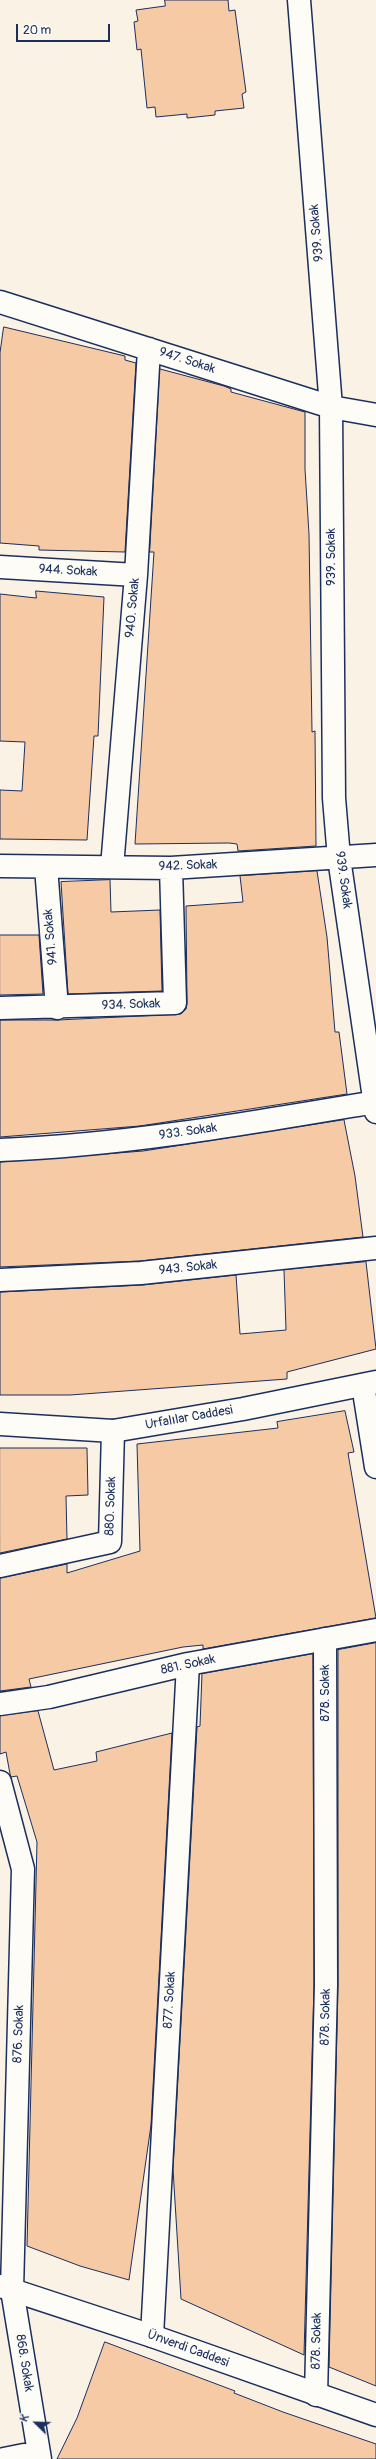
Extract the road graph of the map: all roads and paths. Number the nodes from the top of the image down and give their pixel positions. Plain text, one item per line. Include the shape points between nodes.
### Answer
1 (298, 0) edge
2 (0, 302) edge
3 (149, 349) junction
4 (331, 407) junction
5 (376, 415) edge
6 (0, 567) edge
7 (136, 575) junction
8 (376, 855) edge
9 (340, 858) junction
10 (0, 866) edge
11 (46, 867) junction
12 (112, 867) junction
13 (171, 868) junction
14 (0, 1008) edge
15 (57, 1008) junction
16 (375, 1107) edge
17 (0, 1150) edge
18 (376, 1248) edge
19 (0, 1280) edge
20 (369, 1384) edge
21 (0, 1424) edge
22 (113, 1431) junction
23 (376, 1467) edge
24 (0, 1566) edge
25 (376, 1630) edge
26 (325, 1639) junction
27 (188, 1664) junction
28 (0, 1704) edge
29 (0, 1782) edge
30 (6, 2288) edge
31 (152, 2336) junction
32 (316, 2395) junction
33 (376, 2415) edge
34 (4, 2459) edge
35 (28, 2459) edge
36 (40, 2459) edge

1 - 4 street, 939. Sokak
2 - 3 street, 947. Sokak
3 - 4 street, 947. Sokak
3 - 7 street, 940. Sokak
4 - 5 street, 947. Sokak
4 - 9 street, 939. Sokak via 334,798
6 - 7 street, 944. Sokak
7 - 12 street, 940. Sokak
8 - 9 street, 942. Sokak
9 - 13 street, 942. Sokak
9 - 16 street, 939. Sokak
10 - 11 street, 942. Sokak
11 - 12 street, 942. Sokak
11 - 15 street, 941. Sokak
12 - 13 street, 942. Sokak
13 - 15 street, 934. Sokak via 175,1003
14 - 15 street, 934. Sokak
16 - 17 street, 933. Sokak via 54,1148
18 - 19 street, 943. Sokak via 141,1273
20 - 22 street, Urfalılar Caddesi
20 - 23 street
21 - 22 street, Urfalılar Caddesi
22 - 24 street, 880. Sokak via 110,1542
25 - 26 street, 881. Sokak
26 - 27 street, 881. Sokak
26 - 32 street, 878. Sokak via 326,1985
27 - 28 street, 881. Sokak via 49,1697
27 - 31 street, 877. Sokak
29 - 30 street, 876. Sokak via 23,1869
30 - 31 street, Ünverdi Caddesi
30 - 36 street, 868. Sokak
31 - 32 street, Ünverdi Caddesi
32 - 33 street, Ünverdi Caddesi
34 - 35 street via 24,2455

